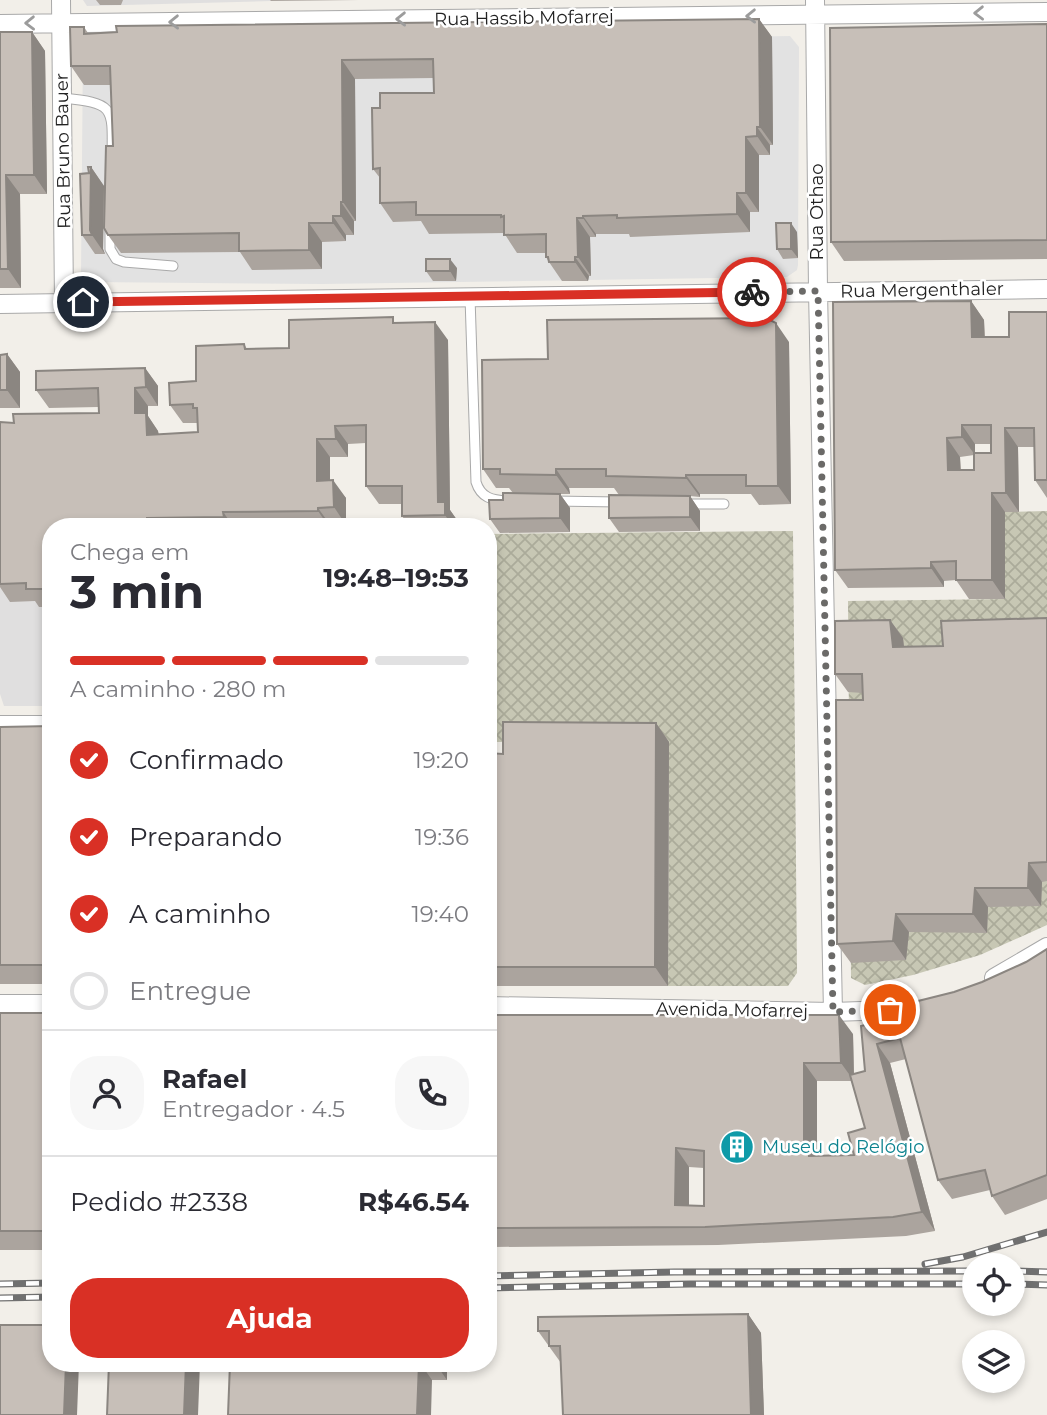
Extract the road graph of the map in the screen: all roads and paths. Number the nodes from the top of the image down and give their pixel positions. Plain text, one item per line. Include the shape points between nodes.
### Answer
1 (61, 0) edge
2 (815, 8) edge
3 (1047, 12) edge
4 (61, 23) junction
5 (0, 24) edge
6 (62, 98) junction
7 (112, 171) edge
8 (111, 210) edge
9 (173, 266) dead end
10 (1047, 289) edge
11 (818, 291) junction
12 (470, 297) junction
13 (64, 302) junction
14 (0, 304) edge
15 (520, 501) edge
16 (548, 501) edge
17 (629, 503) edge
18 (670, 503) edge
19 (724, 504) dead end
20 (42, 724) edge
21 (0, 725) edge
22 (1047, 947) edge
23 (983, 982) edge
24 (926, 1001) edge
25 (0, 1004) edge
26 (42, 1004) edge
27 (497, 1006) edge
28 (833, 1012) junction

1 - 4 street, Rua Bruno Bauer
3 -> 2 street, Rua Hassib Mofarrej
2 -> 4 street, Rua Hassib Mofarrej
2 - 11 street, Rua Othao
4 -> 5 street, Rua Hassib Mofarrej
4 - 6 street, Rua Bruno Bauer
6 - 7 lane via 94,101 109,112 113,119
6 - 13 street, Rua Bruno Bauer
8 - 9 lane via 110,249 116,259
10 - 11 street, Rua Mergenthaler
11 - 12 street, Rua Mergenthaler
11 - 28 street, Rua Othao
12 - 13 street, Rua Mergenthaler
12 - 15 lane via 476,482 479,491 493,500
13 - 14 street, Rua Mergenthaler
16 - 17 lane
18 - 19 lane
20 - 21 street
22 - 23 street
24 - 28 street, Avenida Mofarrej via 890,1010
25 - 26 street
27 - 28 street, Avenida Mofarrej

